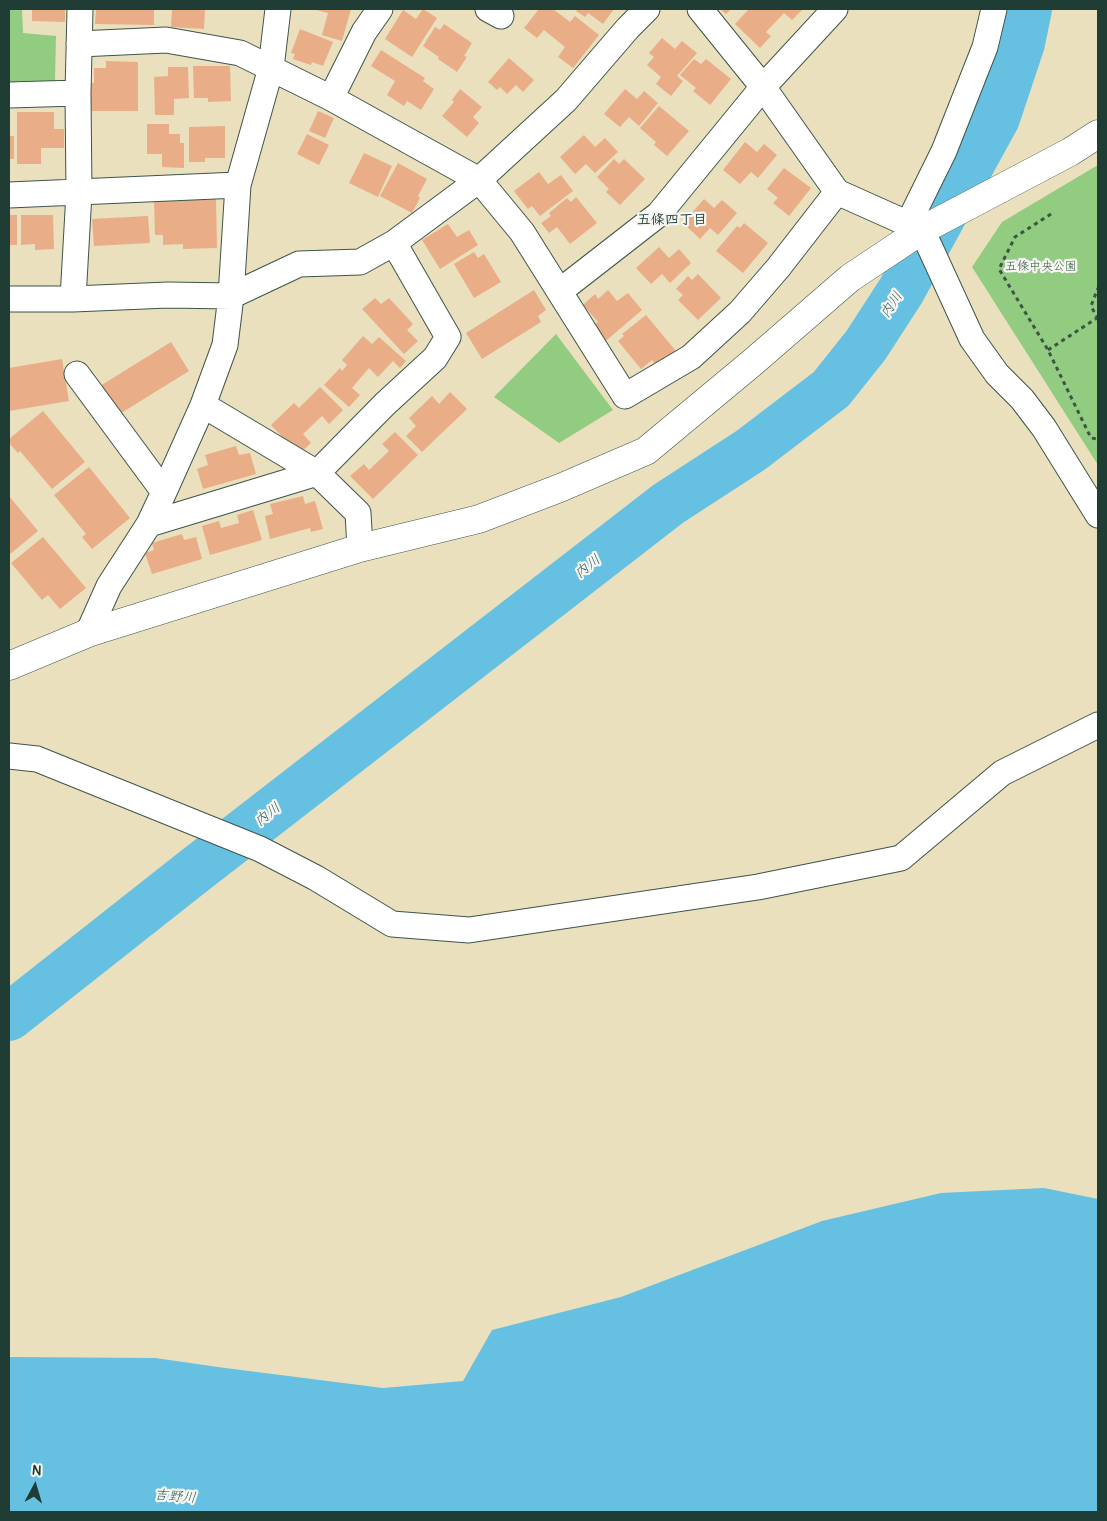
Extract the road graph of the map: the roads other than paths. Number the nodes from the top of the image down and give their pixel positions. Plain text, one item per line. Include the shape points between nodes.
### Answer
1 (80, 9) edge
2 (278, 9) edge
3 (380, 9) edge
4 (647, 9) edge
5 (700, 9) edge
6 (835, 9) edge
7 (994, 9) edge
8 (79, 44) junction
9 (270, 68) junction
10 (763, 87) junction
11 (78, 93) junction
12 (9, 95) edge
13 (331, 98) junction
14 (1098, 134) edge
15 (479, 180) junction
16 (238, 184) junction
17 (837, 192) junction
18 (80, 193) junction
19 (9, 195) edge
20 (915, 227) junction
21 (394, 243) junction
22 (560, 291) junction
23 (231, 296) junction
24 (9, 299) edge
25 (73, 299) junction
26 (77, 374) dead end
27 (203, 405) junction
28 (317, 473) junction
29 (164, 492) junction
30 (1098, 515) edge
31 (149, 524) junction
32 (360, 548) junction
33 (88, 633) junction
34 (9, 666) edge
35 (1098, 725) edge
36 (9, 756) edge

1 - 8 street
2 - 9 street
3 - 13 street via 364,32
4 - 15 street via 566,100
5 - 10 street
6 - 10 street
7 - 20 street via 986,47
8 - 9 street via 166,40 240,53
8 - 11 street
9 - 13 street
9 - 16 street
10 - 17 street
10 - 22 street via 659,214
11 - 12 street
11 - 18 street
13 - 15 street
14 - 20 street via 1070,152
15 - 21 street
15 - 22 street via 522,232
16 - 18 street
16 - 23 street
17 - 20 street
17 - 22 street via 740,312 691,357 625,396
18 - 19 street
18 - 25 street
20 - 30 street via 972,339 997,374 1044,428
20 - 32 street via 646,451 478,519
21 - 23 street via 360,262 299,264
21 - 28 street via 448,337 435,358
23 - 25 street
23 - 27 street via 225,345
24 - 25 street
26 - 29 street
27 - 28 street
27 - 29 street
28 - 31 street
28 - 32 street via 358,513
29 - 31 street
31 - 33 street via 109,586
32 - 33 street
33 - 34 street
35 - 36 street via 1002,774 900,858 758,887 469,930 392,924 260,849 36,759

